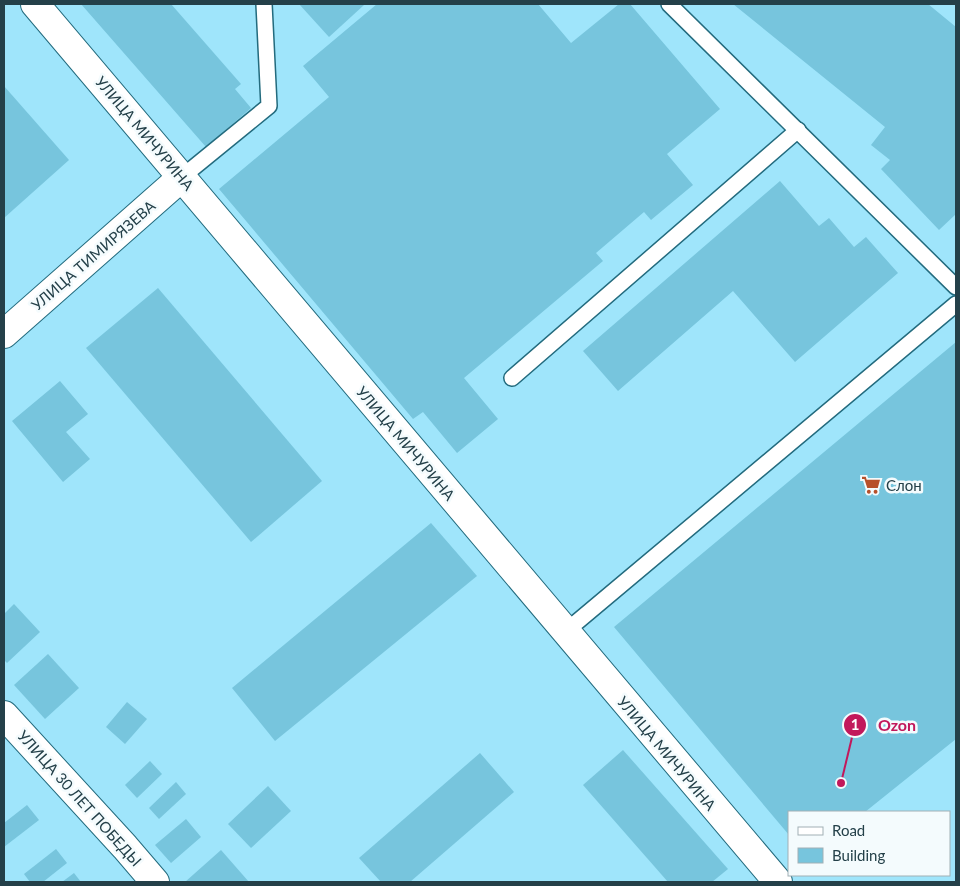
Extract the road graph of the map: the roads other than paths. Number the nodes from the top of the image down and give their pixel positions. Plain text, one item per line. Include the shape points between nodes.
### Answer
1 (35, 4) edge
2 (264, 4) edge
3 (669, 4) edge
4 (798, 130) junction
5 (182, 177) junction
6 (956, 287) edge
7 (956, 304) edge
8 (4, 334) edge
9 (512, 378) dead end
10 (565, 632) junction
11 (4, 714) edge
12 (155, 882) edge
13 (778, 882) edge

1 - 5 street, УЛИЦА МИЧУРИНА
2 - 5 lane via 269,106
3 - 4 lane
4 - 6 lane
4 - 9 lane
5 - 8 street, УЛИЦА ТИМИРЯЗЕВА
5 - 10 street, УЛИЦА МИЧУРИНА
7 - 10 lane
10 - 13 street, УЛИЦА МИЧУРИНА
11 - 12 street, УЛИЦА 30 ЛЕТ ПОБЕДЫ

